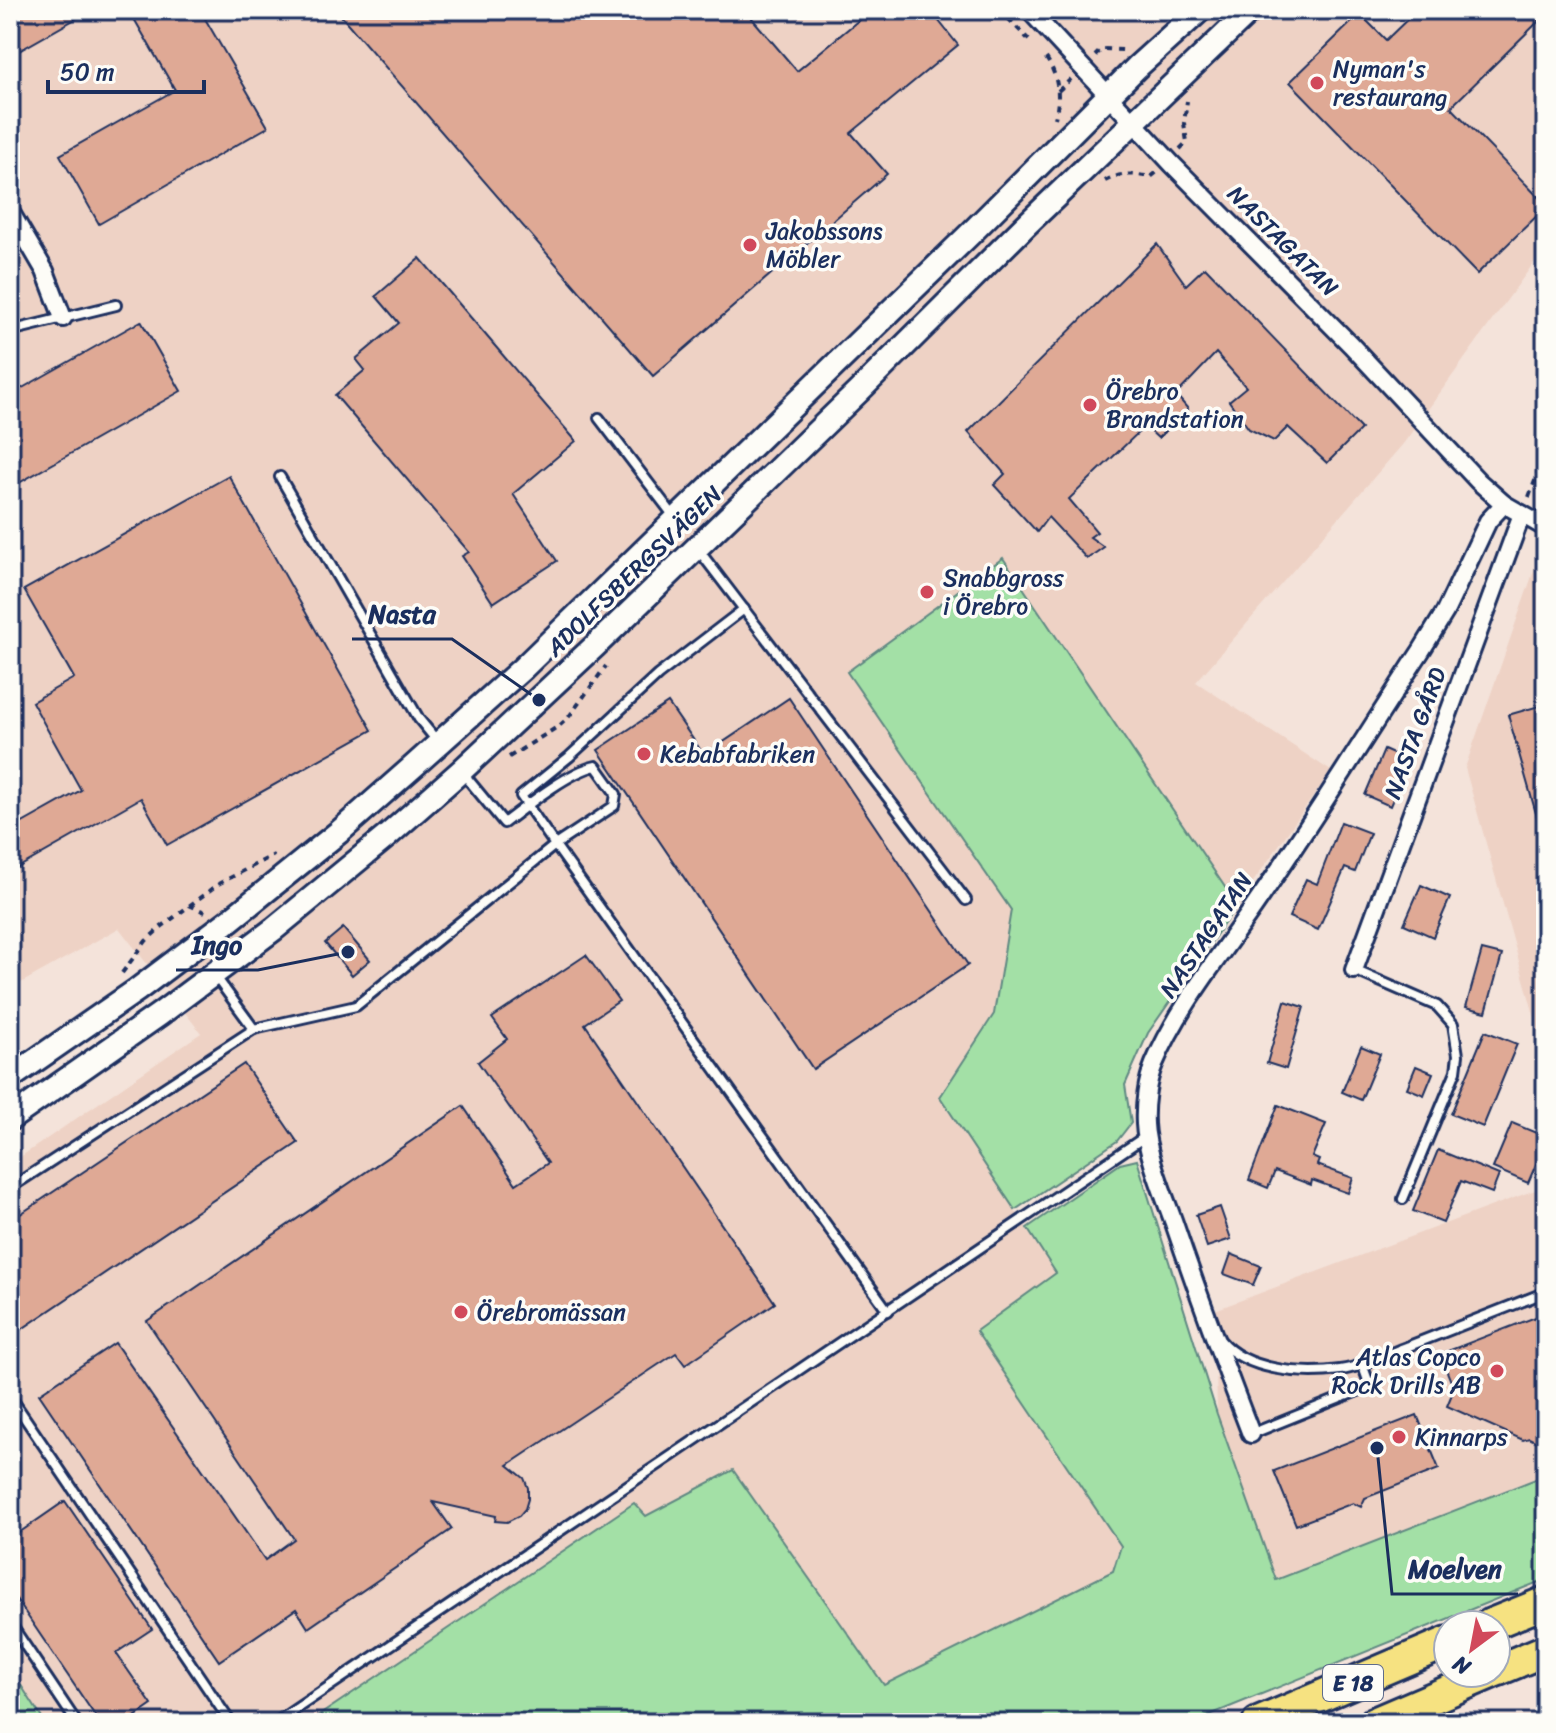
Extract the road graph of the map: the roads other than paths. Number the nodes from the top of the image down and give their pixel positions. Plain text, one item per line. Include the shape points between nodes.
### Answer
1 (1029, 10) edge
2 (1200, 10) edge
3 (1251, 10) edge
4 (1109, 95) junction
5 (1133, 122) junction
6 (10, 211) edge
7 (116, 305) dead end
8 (63, 318) junction
9 (10, 331) edge
10 (599, 418) dead end
11 (280, 477) dead end
12 (1504, 504) junction
13 (1522, 514) junction
14 (676, 519) junction
15 (1546, 528) edge
16 (697, 547) junction
17 (744, 609) junction
18 (440, 744) junction
19 (461, 771) junction
20 (529, 804) junction
21 (555, 845) junction
22 (966, 900) dead end
23 (194, 947) junction
24 (1354, 970) joint
25 (214, 974) junction
26 (254, 1029) junction
27 (10, 1078) edge
28 (10, 1119) edge
29 (1147, 1136) junction
30 (10, 1188) edge
31 (1403, 1199) dead end
32 (1546, 1292) edge
33 (888, 1311) junction
34 (1209, 1327) junction
35 (1362, 1364) junction
36 (10, 1396) edge
37 (1251, 1434) joint
38 (1546, 1602) edge
39 (1512, 1616) edge
40 (10, 1623) edge
41 (1432, 1649) edge
42 (1546, 1650) edge
43 (1512, 1664) edge
44 (1454, 1689) edge
45 (77, 1723) edge
46 (231, 1723) edge
47 (275, 1723) edge
48 (1258, 1723) edge
49 (1374, 1723) edge

1 - 4 street, NASTAGATAN
2 - 4 main road, ADOLFSBERGSVÄGEN
3 - 5 main road, ADOLFSBERGSVÄGEN
4 - 5 street, NASTAGATAN
4 - 14 main road, ADOLFSBERGSVÄGEN
5 - 12 street, NASTAGATAN
5 - 16 main road, ADOLFSBERGSVÄGEN
6 - 8 street via 45,271
7 - 8 lane
8 - 9 lane
10 - 14 lane
11 - 18 lane via 419,719
12 - 13 street, NASTAGATAN
12 - 29 street, NASTAGATAN via 1488,521 1421,651 1170,1032 1153,1067 1145,1102
13 - 15 street, NASTAGATAN
13 - 24 street, NASTA GÅRD
14 - 16 main road
14 - 18 main road, ADOLFSBERGSVÄGEN
16 - 17 lane
16 - 19 main road, ADOLFSBERGSVÄGEN
17 - 20 lane via 658,675 521,796
17 - 22 lane
18 - 19 main road
18 - 23 main road, ADOLFSBERGSVÄGEN
19 - 20 lane via 504,823
19 - 25 main road, ADOLFSBERGSVÄGEN via 353,865
20 - 21 lane
20 - 21 lane via 584,768 596,766 616,794 614,806
21 - 26 lane via 356,1006
21 - 33 lane
23 - 25 main road
23 - 27 main road, ADOLFSBERGSVÄGEN
24 - 31 lane via 1437,1006 1453,1024 1457,1039 1456,1071
25 - 26 lane
25 - 28 main road, ADOLFSBERGSVÄGEN
26 - 30 lane
29 - 33 lane
29 - 34 street, NASTAGATAN
32 - 35 lane
33 - 47 lane
34 - 35 lane via 1227,1348 1265,1368 1341,1370
34 - 37 street, NASTAGATAN
35 - 37 lane via 1370,1386
36 - 46 lane
38 - 39 highway
40 - 45 lane
41 - 48 highway, E 18
42 - 43 highway, E 18
44 - 49 highway, E 18

